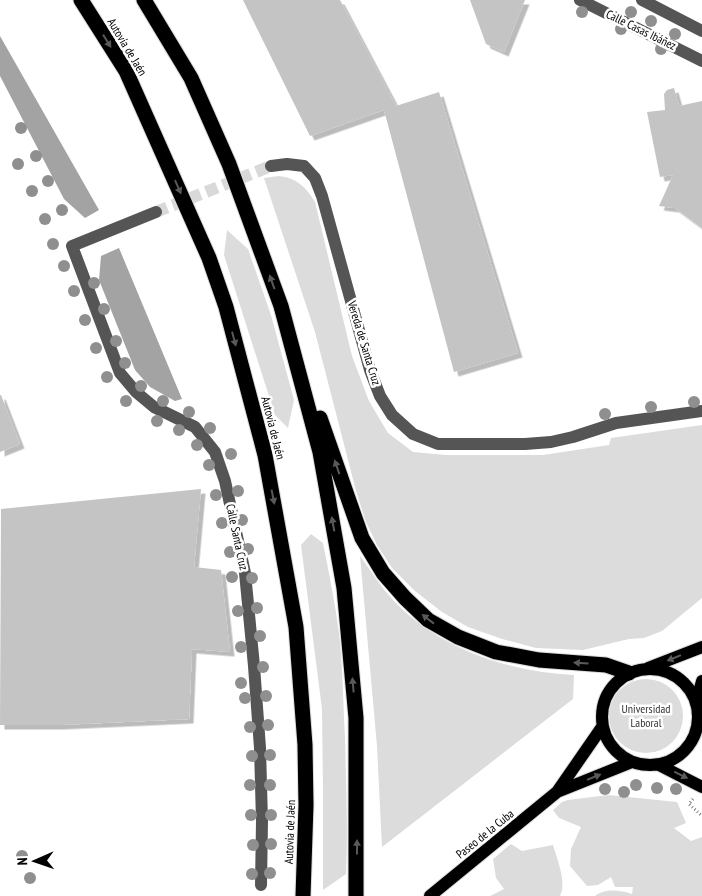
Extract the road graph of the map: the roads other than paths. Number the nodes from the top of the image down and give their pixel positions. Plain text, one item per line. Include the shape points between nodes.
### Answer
1 (81, 0) edge
2 (144, 0) edge
3 (580, 0) edge
4 (642, 0) edge
5 (671, 0) edge
6 (672, 15) junction
7 (702, 30) edge
8 (702, 61) edge
9 (271, 166) tunnel mouth
10 (156, 212) tunnel mouth
11 (281, 306) junction
12 (702, 411) edge
13 (702, 647) edge
14 (647, 669) junction
15 (629, 673) junction
16 (702, 680) edge
17 (696, 703) junction
18 (602, 727) junction
19 (698, 741) edge
20 (632, 762) junction
21 (659, 765) junction
22 (557, 792) junction
23 (699, 792) edge
24 (261, 886) dead end
25 (432, 895) edge
26 (303, 896) edge
27 (356, 896) edge

1 -> 26 highway, Autovía de Jaén via 126,71 209,258 226,307 265,455 296,627 306,771
11 -> 2 highway via 214,130 190,78
3 - 8 street, Calle Casas Ibáñez
4 - 6 street
5 - 6 street
6 - 7 street
9 - 12 street, Vereda de Santa Cruz via 304,166 315,178 370,370 392,415 413,434 438,444 551,442 616,423
10 - 24 street, Calle Santa Cruz via 72,246 120,373 154,407 195,426 215,452 225,481 245,573 254,666 260,748
15 -> 11 highway via 606,665 539,660 496,652 458,637 428,620 406,598 383,573 362,538
27 -> 11 highway via 356,718 344,588 320,452
13 -> 14 main road
14 - 15 main road
14 - 17 main road via 672,674 691,692
15 - 18 main road via 615,683 605,697
16 - 17 main road
17 - 19 main road
18 - 20 main road via 618,754
18 - 22 main road, Paseo de la Cuba
19 - 21 main road via 674,759
20 - 21 main road via 645,766
22 -> 20 main road, Paseo de la Cuba
21 -> 23 main road
22 - 25 main road, Paseo de la Cuba

